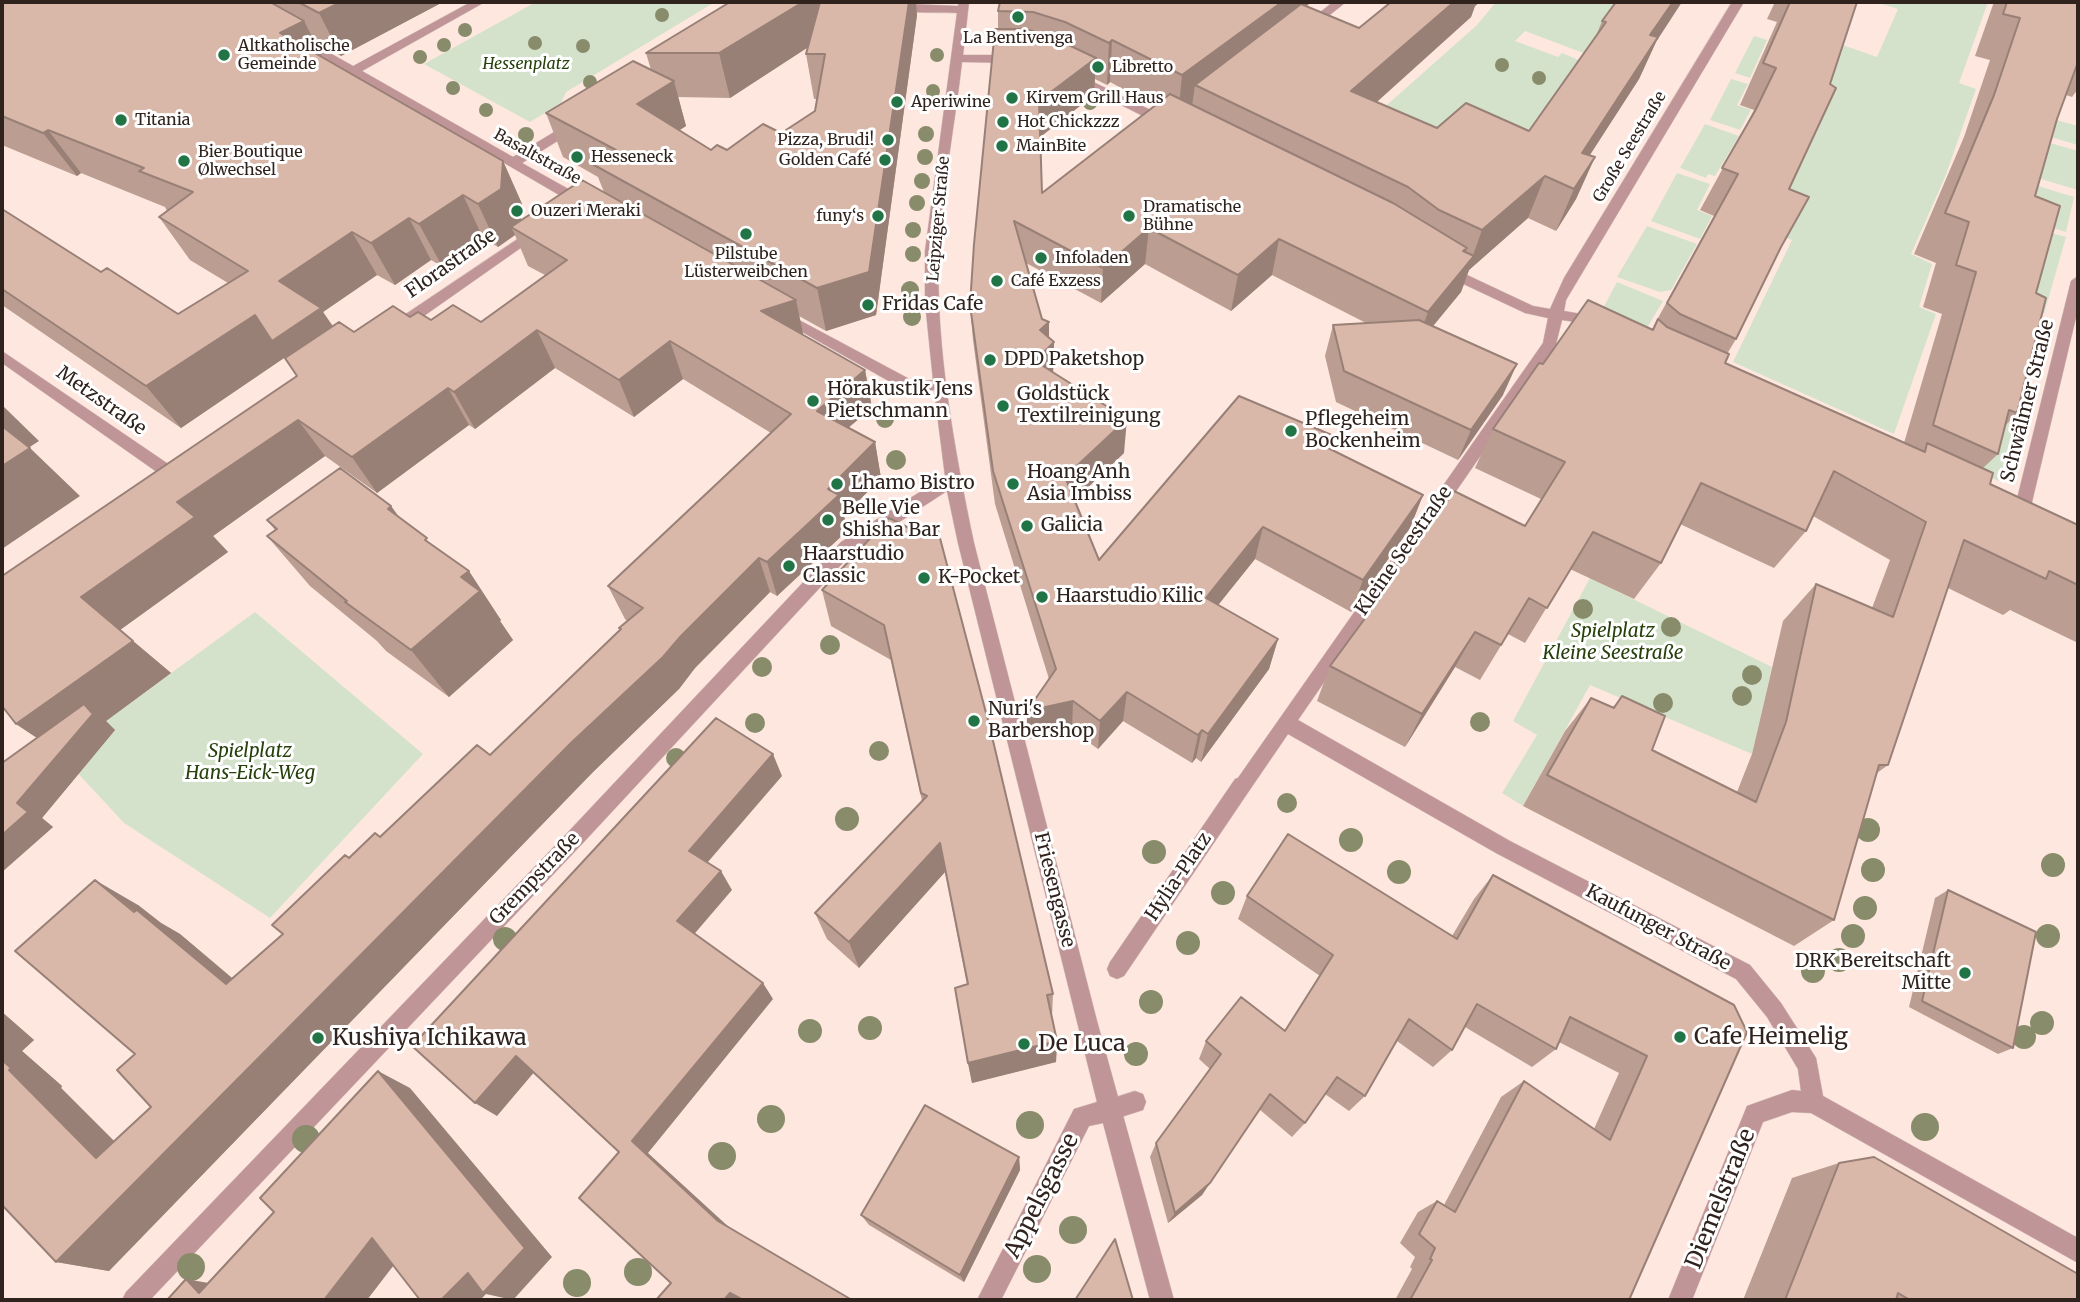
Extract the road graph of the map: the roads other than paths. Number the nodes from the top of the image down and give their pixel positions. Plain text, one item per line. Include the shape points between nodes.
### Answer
1 (479, 2) edge
2 (867, 2) edge
3 (1340, 2) edge
4 (1738, 2) edge
5 (964, 6) edge
6 (288, 33) edge
7 (1299, 34) edge
8 (956, 58) junction
9 (1028, 59) edge
10 (1059, 69) edge
11 (353, 71) junction
12 (587, 117) edge
13 (1181, 127) edge
14 (513, 163) junction
15 (597, 210) edge
16 (546, 224) edge
17 (1432, 264) edge
18 (2078, 281) edge
19 (763, 306) edge
20 (1558, 313) junction
21 (1611, 327) edge
22 (386, 334) edge
23 (2, 356) edge
24 (940, 384) junction
25 (953, 479) junction
26 (160, 491) edge
27 (2017, 530) edge
28 (1286, 723) junction
29 (1242, 785) joint
30 (1117, 969) dead end
31 (1135, 1102) dead end
32 (1813, 1102) junction
33 (1109, 1110) junction
34 (2078, 1251) edge
35 (134, 1300) edge
36 (989, 1300) edge
37 (1162, 1300) edge
38 (1680, 1300) edge

1 - 11 street
2 - 5 street via 901,7
3 - 7 street
4 - 20 street, Große Seestraße via 1571,278 1559,300
5 - 8 street, Leipziger Straße
6 - 11 street, Basaltstraße
8 - 9 street
8 - 24 street, Leipziger Straße via 932,251
10 - 13 street
11 - 14 street, Basaltstraße
12 - 14 street
14 - 15 street, Basaltstraße via 573,204
16 - 22 street, Florastraße
17 - 20 street via 1530,310
18 - 27 street, Schwälmer Straße
19 - 24 street via 913,388
20 - 21 street
20 - 28 street, Kleine Seestraße via 1550,344
23 - 26 street, Metzstraße via 183,474
24 - 25 street, Leipziger Straße
25 - 33 street, Friesengasse
25 - 35 street, Grempstraße via 847,547
28 - 29 street, Kleine Seestraße
28 - 32 street, Kaufunger Straße via 1503,847 1743,972 1774,1010 1808,1066
29 - 30 street, Hylia-Platz
31 - 33 street, Appelsgasse
32 - 34 street
32 - 38 street, Diemelstraße via 1792,1101 1755,1114
33 - 36 street, Appelsgasse via 1082,1117
33 - 37 street, Friesengasse

